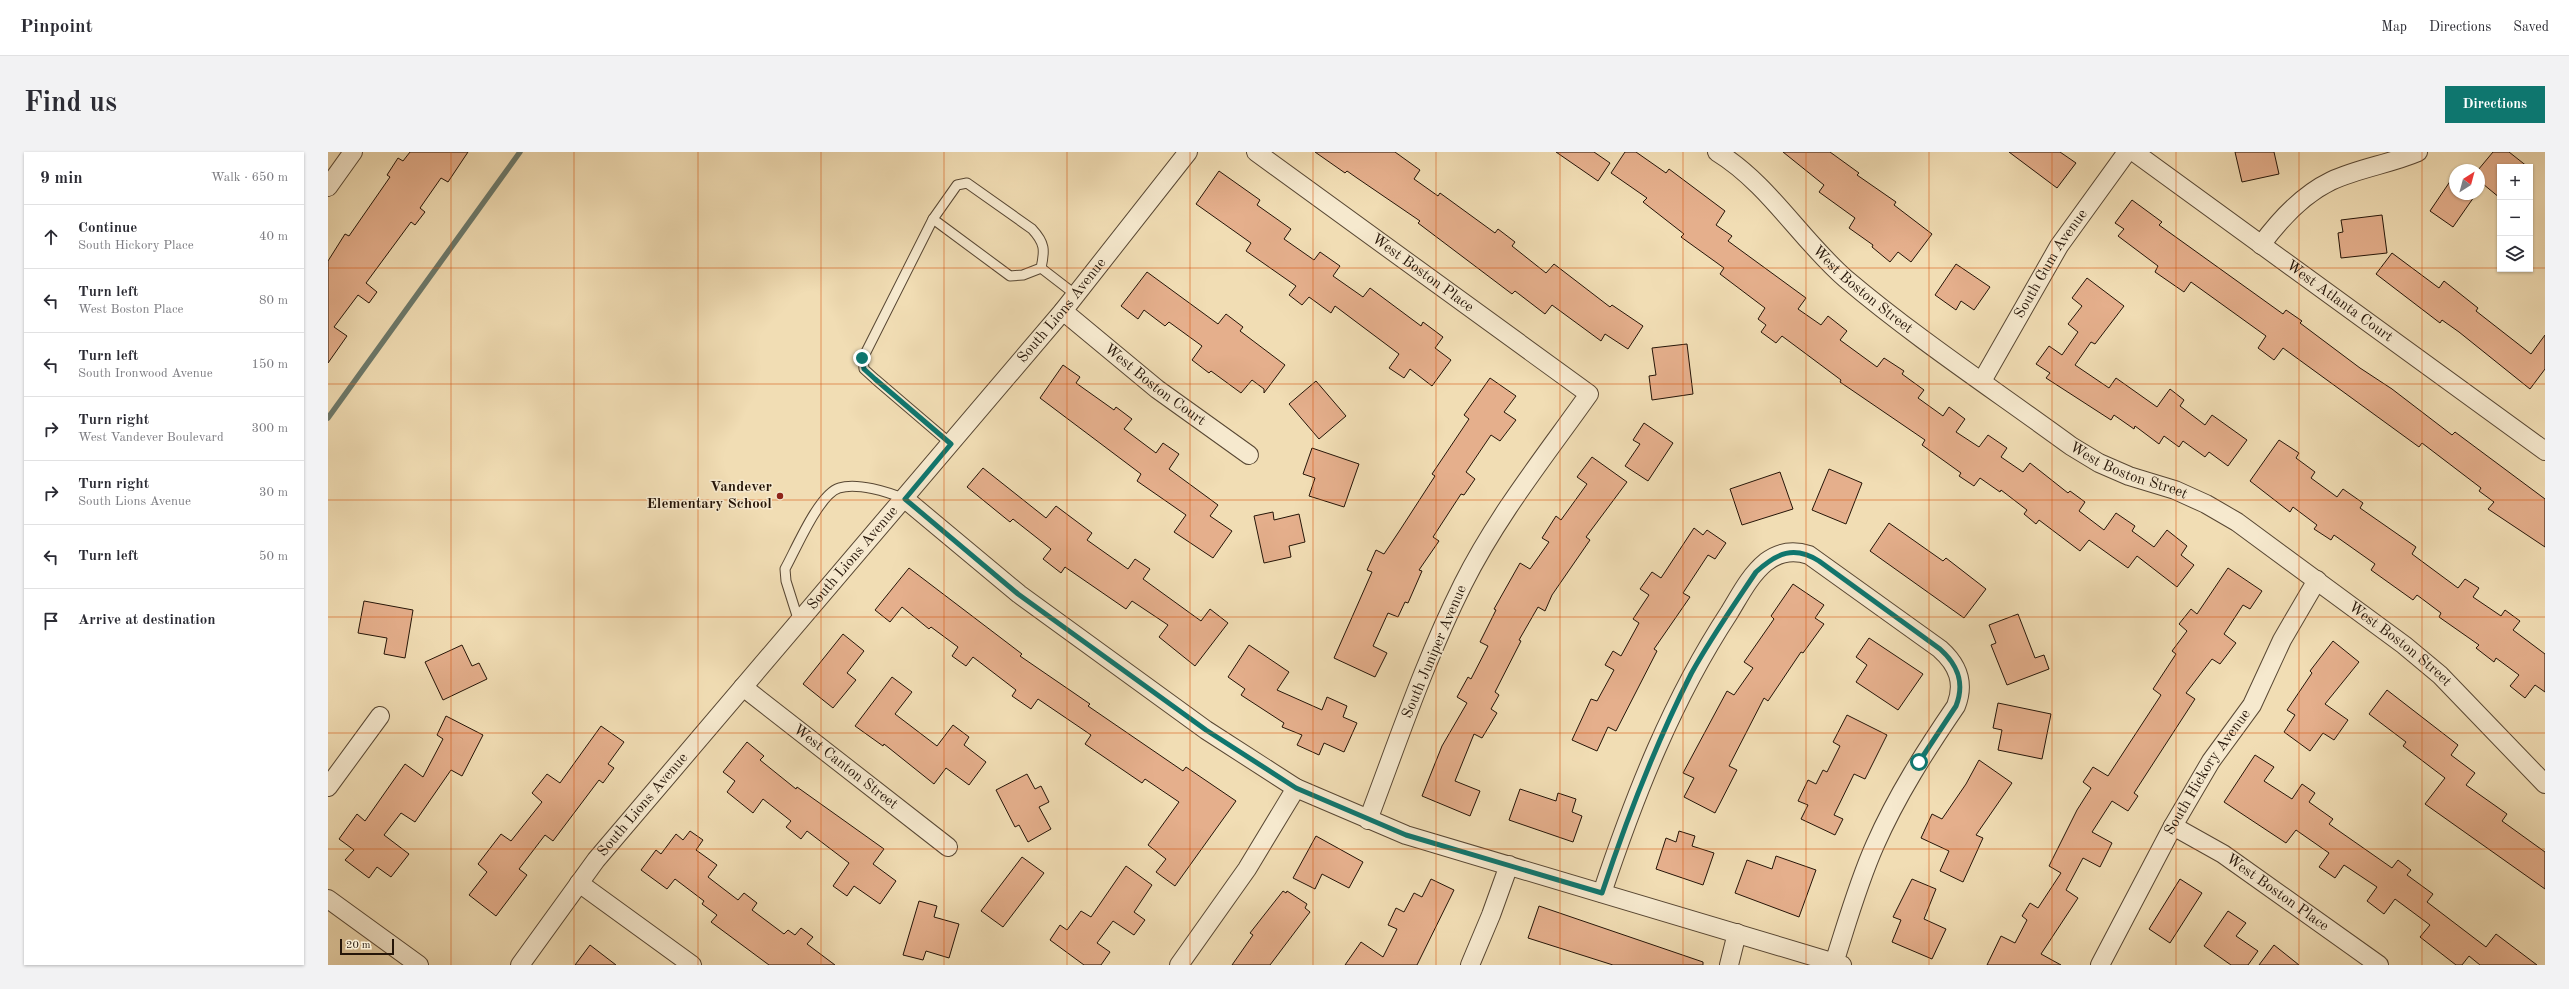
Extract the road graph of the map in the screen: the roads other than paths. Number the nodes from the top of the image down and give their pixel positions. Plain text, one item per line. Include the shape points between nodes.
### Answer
1 (354, 152) edge
2 (1188, 152) edge
3 (1256, 152) edge
4 (1717, 152) edge
5 (2127, 152) edge
6 (2134, 152) edge
7 (2418, 152) edge
8 (328, 187) edge
9 (934, 219) junction
10 (2261, 245) junction
11 (1041, 268) junction
12 (1076, 295) junction
13 (1063, 311) junction
14 (1982, 381) junction
15 (1589, 394) joint
16 (951, 444) junction
17 (2545, 451) edge
18 (1249, 455) dead end
19 (905, 499) junction
20 (2317, 580) junction
21 (799, 622) junction
22 (743, 687) junction
23 (380, 716) dead end
24 (2545, 784) edge
25 (328, 787) edge
26 (1296, 788) junction
27 (1368, 820) junction
28 (2173, 826) junction
29 (948, 847) dead end
30 (1509, 865) junction
31 (579, 883) junction
32 (1602, 893) junction
33 (328, 899) edge
34 (1737, 934) junction
35 (1838, 964) edge
36 (419, 965) edge
37 (520, 965) edge
38 (692, 965) edge
39 (1178, 965) edge
40 (1470, 965) edge
41 (1729, 965) edge
42 (2100, 965) edge
43 (2379, 965) edge

1 - 8 street
2 - 12 street, South Lions Avenue
3 - 15 street, West Boston Place
4 - 14 street, West Boston Street via 1754,181 1844,278
5 - 14 street, South Gum Avenue via 2059,246
6 - 10 street, West Atlanta Court
7 - 10 street via 2330,182 2302,200 2280,219
9 - 11 lane via 1010,276 1023,275
9 - 11 lane via 957,185 967,183 1032,229 1041,239 1045,250
9 - 16 lane via 862,358 864,369
10 - 17 street, West Atlanta Court
11 - 12 lane
12 - 13 street, South Lions Avenue
13 - 16 street, South Lions Avenue
13 - 18 street, West Boston Court via 1157,389
14 - 20 street, West Boston Street via 2077,450 2129,476 2175,490 2206,504 2237,522
15 - 27 street, South Juniper Avenue via 1520,490 1488,539 1464,583 1440,634
16 - 19 street, South Lions Avenue
19 - 21 street, South Lions Avenue
19 - 21 lane via 878,488 839,488 825,497 785,569 786,581
19 - 26 street via 1018,594 1206,730
20 - 24 street, West Boston Street via 2440,675
20 - 28 street, South Hickory Avenue via 2282,640 2252,705 2211,761
21 - 22 street, South Lions Avenue
22 - 29 street, West Canton Street
22 - 31 street, South Lions Avenue
23 - 25 street
26 - 27 street
26 - 39 street via 1247,869
27 - 30 street via 1406,835
28 - 42 street, South Hickory Avenue
28 - 43 street, West Boston Place via 2222,854
30 - 32 street
30 - 40 street via 1492,915
31 - 37 street, South Lions Avenue
31 - 38 street
32 - 34 street
32 - 35 street via 1646,772 1692,673 1756,572 1768,561 1780,555 1798,552 1819,561 1940,649 1958,670 1961,684 1956,706 1919,762 1875,844 1856,894
33 - 36 street
34 - 35 street
34 - 41 street

